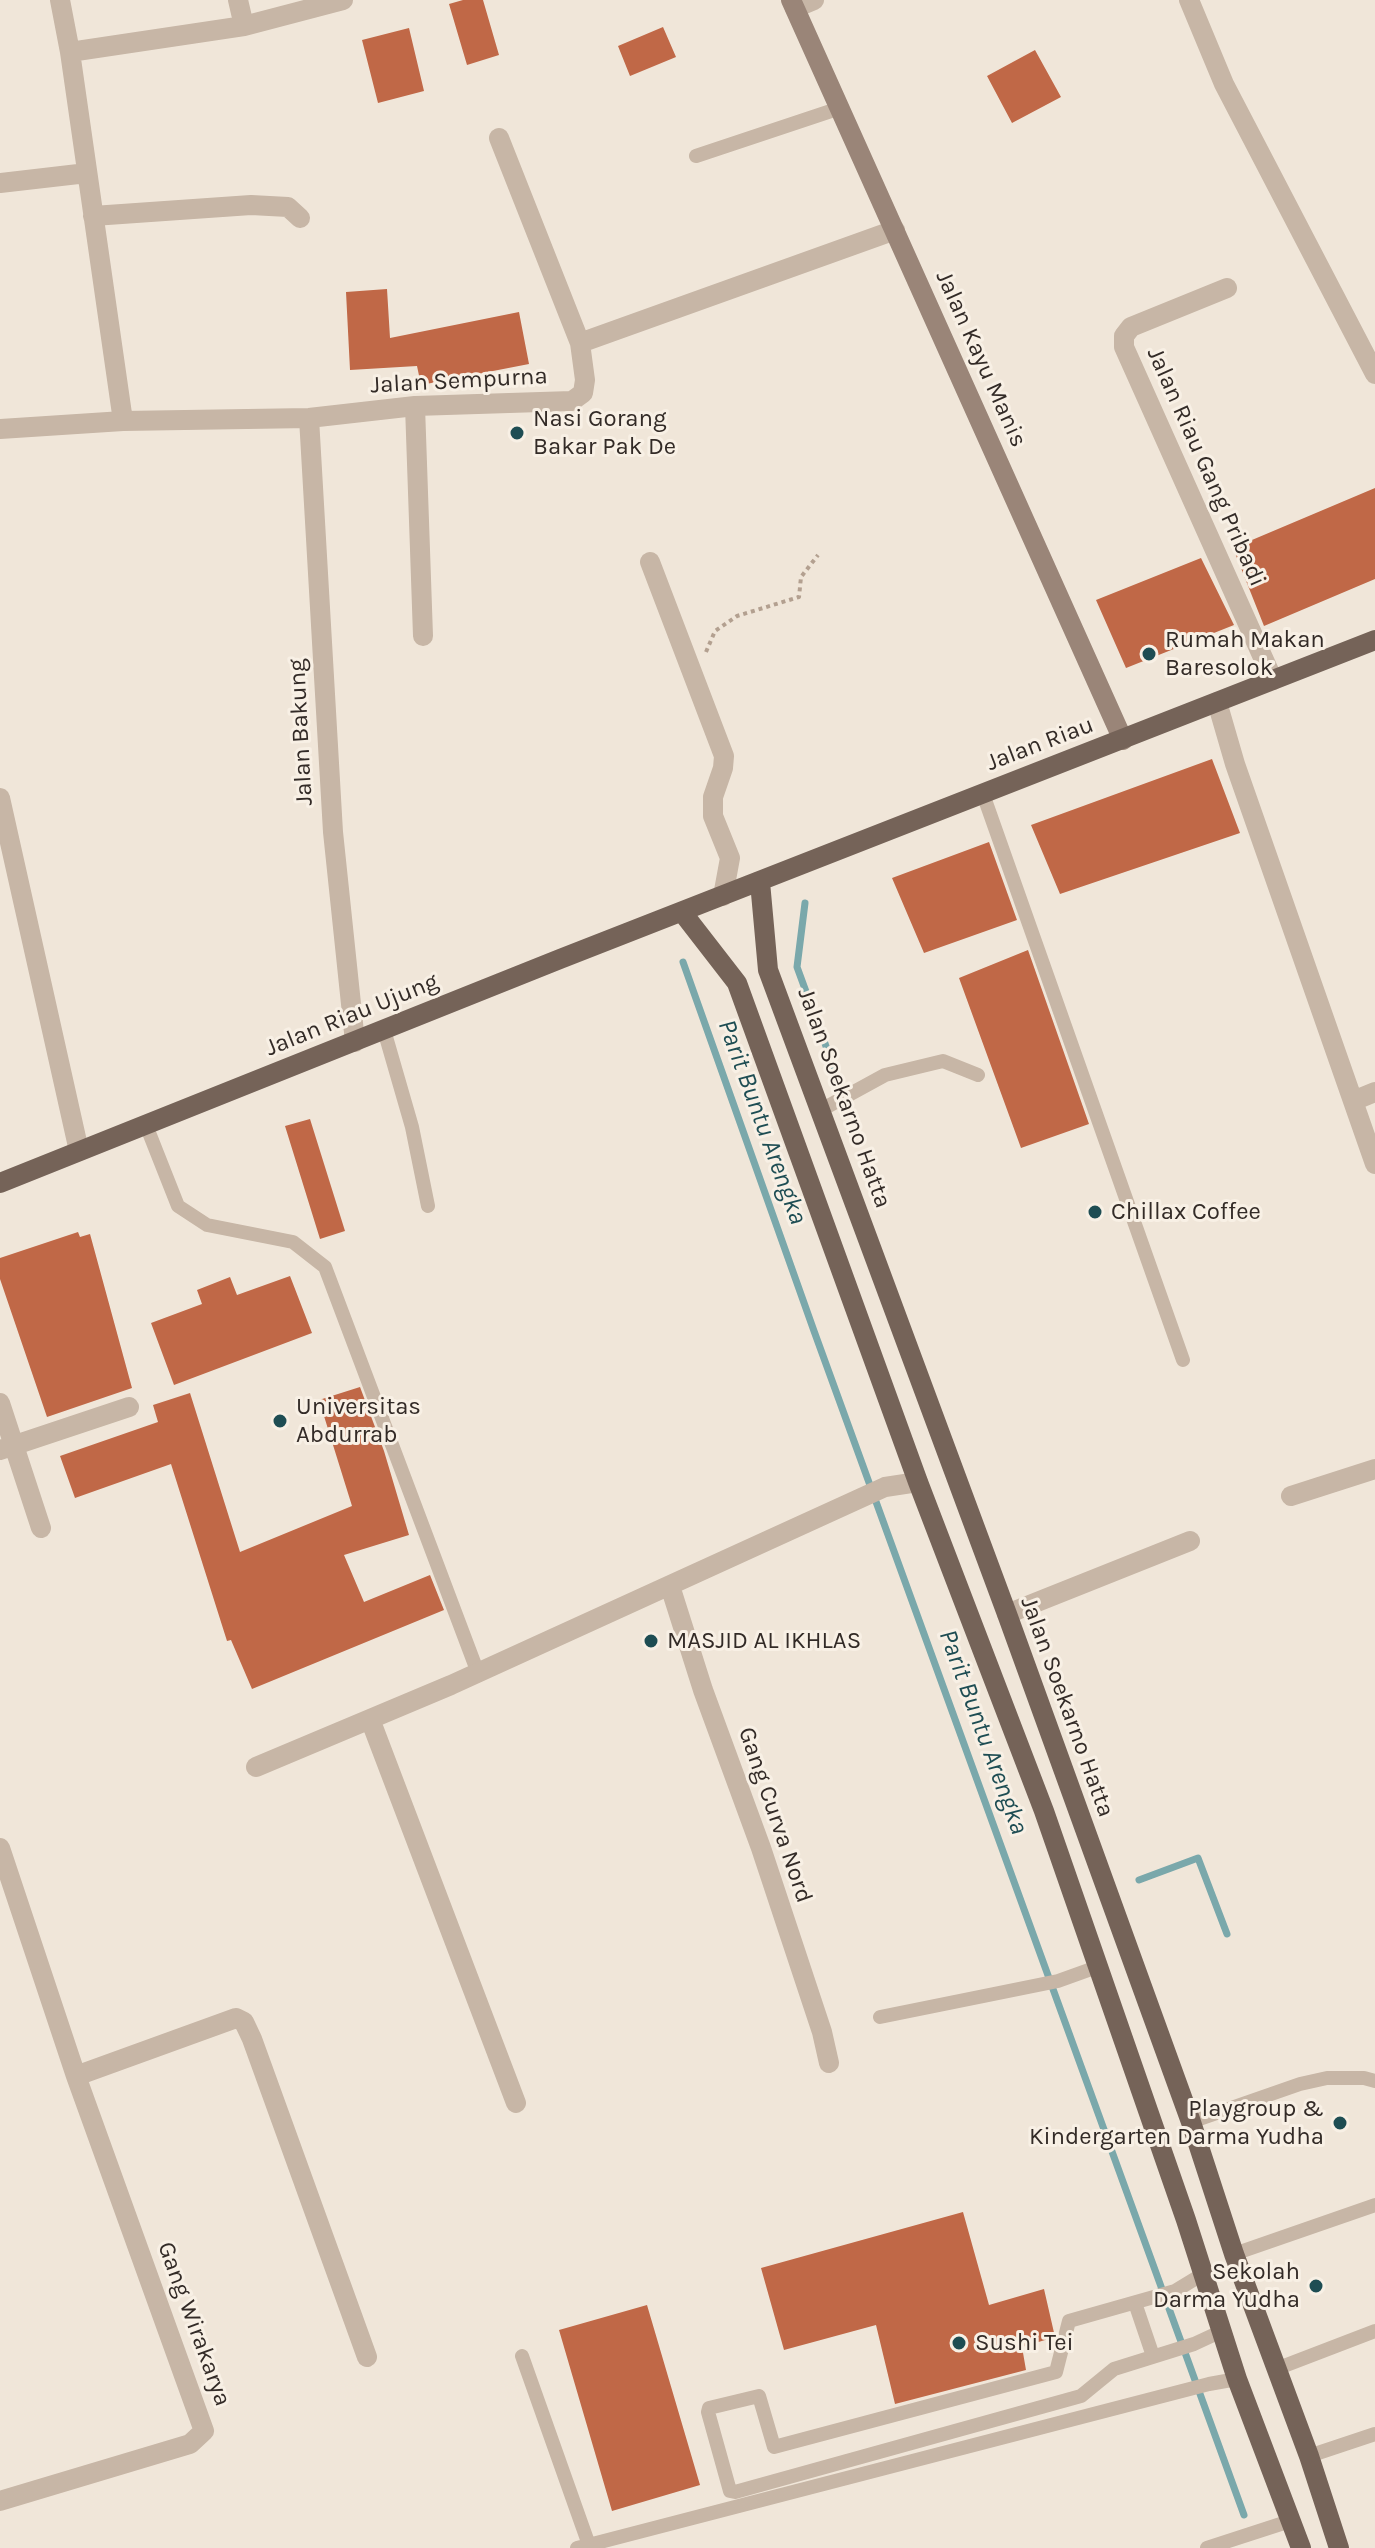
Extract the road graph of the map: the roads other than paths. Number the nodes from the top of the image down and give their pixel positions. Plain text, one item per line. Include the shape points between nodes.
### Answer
1 (60, 0) edge
2 (238, 0) edge
3 (343, 0) edge
4 (1189, 0) edge
5 (800, 3) edge
6 (244, 26) junction
7 (70, 52) junction
8 (840, 108) junction
9 (499, 138) dead end
10 (696, 156) dead end
11 (87, 173) junction
12 (0, 183) edge
13 (93, 216) junction
14 (300, 218) dead end
15 (895, 230) junction
16 (1227, 288) dead end
17 (580, 343) junction
18 (1375, 374) edge
19 (415, 406) junction
20 (309, 418) junction
21 (123, 421) junction
22 (0, 429) edge
23 (650, 562) dead end
24 (423, 636) dead end
25 (1375, 640) edge
26 (1273, 680) junction
27 (1217, 702) junction
28 (1123, 740) junction
29 (983, 794) junction
30 (0, 798) edge
31 (760, 882) junction
32 (723, 896) junction
33 (682, 912) junction
34 (384, 1030) junction
35 (355, 1042) junction
36 (978, 1075) dead end
37 (1375, 1092) edge
38 (1353, 1101) junction
39 (821, 1110) junction
40 (146, 1125) junction
41 (79, 1151) junction
42 (1375, 1164) edge
43 (0, 1183) edge
44 (428, 1206) dead end
45 (1183, 1360) dead end
46 (0, 1403) edge
47 (129, 1407) dead end
48 (7, 1449) edge
49 (1375, 1469) edge
50 (918, 1482) junction
51 (1291, 1496) dead end
52 (41, 1528) dead end
53 (1190, 1541) dead end
54 (670, 1586) junction
55 (1007, 1614) junction
56 (478, 1673) junction
57 (370, 1719) junction
58 (256, 1767) dead end
59 (0, 1848) edge
60 (1097, 1967) junction
61 (880, 2017) dead end
62 (829, 2063) dead end
63 (76, 2076) junction
64 (1375, 2081) edge
65 (516, 2103) dead end
66 (1191, 2122) junction
67 (1375, 2205) edge
68 (1234, 2254) junction
69 (1203, 2274) junction
70 (1141, 2301) junction
71 (1222, 2331) junction
72 (1375, 2331) edge
73 (522, 2356) dead end
74 (1153, 2356) junction
75 (367, 2357) dead end
76 (1276, 2369) junction
77 (1237, 2379) junction
78 (1375, 2434) edge
79 (1309, 2456) junction
80 (0, 2501) edge
81 (1290, 2521) junction
82 (583, 2546) edge
83 (1207, 2548) edge
84 (1301, 2548) edge
85 (1339, 2548) edge

1 - 7 street
2 - 6 street
3 - 6 street
4 - 18 street via 1224,84
5 - 8 street, Jalan Kayu Manis
6 - 7 street
7 - 11 street
8 - 10 lane
8 - 15 street, Jalan Kayu Manis
9 - 17 street
11 - 12 street
11 - 13 street
13 - 14 street via 251,205 288,207
13 - 21 street
15 - 17 street
15 - 28 street, Jalan Kayu Manis
16 - 26 street, Jalan Riau Gang Pribadi via 1131,327 1124,347
17 - 19 street, Jalan Sempurna via 585,380 583,393 572,401
19 - 20 street, Jalan Sempurna
19 - 24 street
20 - 21 street, Jalan Sempurna
20 - 35 street, Jalan Bakung via 333,832
21 - 22 street, Jalan Sempurna
23 - 32 street via 724,756 713,797 713,816 730,858
25 - 26 main road, Jalan Riau
26 - 27 main road, Jalan Riau
27 - 28 main road, Jalan Riau
27 - 38 street
28 - 29 main road, Jalan Riau
29 - 31 main road, Jalan Riau
29 - 45 lane
30 - 41 street
31 - 32 main road, Jalan Riau
31 - 39 main road, Jalan Soekarno Hatta via 768,970
32 - 33 main road, Jalan Riau Ujung
33 - 34 main road, Jalan Riau Ujung
33 - 50 main road via 737,983
34 - 35 main road, Jalan Riau Ujung
34 - 44 lane
35 - 40 main road, Jalan Riau Ujung
36 - 39 lane via 943,1061 885,1075
37 - 38 street
38 - 42 street
39 - 55 main road, Jalan Soekarno Hatta
40 - 41 main road, Jalan Riau Ujung
40 - 56 lane via 178,1206 207,1225 293,1242 325,1267
41 - 43 main road, Jalan Riau Ujung
46 - 48 street
47 - 48 street
48 - 52 street
49 - 51 street
50 - 54 street via 885,1487
50 - 60 main road via 1044,1811
53 - 55 street
54 - 56 street
54 - 62 street, Gang Curva Nord
55 - 66 main road, Jalan Soekarno Hatta
56 - 57 street
57 - 58 street
57 - 65 street
59 - 63 street, Gang Wirakarya
60 - 61 lane via 1058,1981
60 - 69 main road
63 - 75 street via 236,2018 244,2022
63 - 80 street, Gang Wirakarya via 204,2431 190,2444
64 - 66 lane via 1327,2078 1300,2084
66 - 68 main road, Jalan Soekarno Hatta
67 - 68 lane
68 - 76 main road, Jalan Soekarno Hatta
69 - 70 lane via 1175,2291
69 - 71 main road
70 - 74 lane
70 - 74 lane via 1068,2322 1056,2372 774,2447 759,2396 708,2412 730,2491 735,2492 1081,2396 1114,2369
71 - 74 lane
71 - 77 main road
72 - 76 lane
73 - 82 lane
76 - 79 main road, Jalan Soekarno Hatta
77 - 81 main road
77 - 82 lane
78 - 79 lane
79 - 85 main road, Jalan Soekarno Hatta
81 - 83 lane
81 - 84 main road

